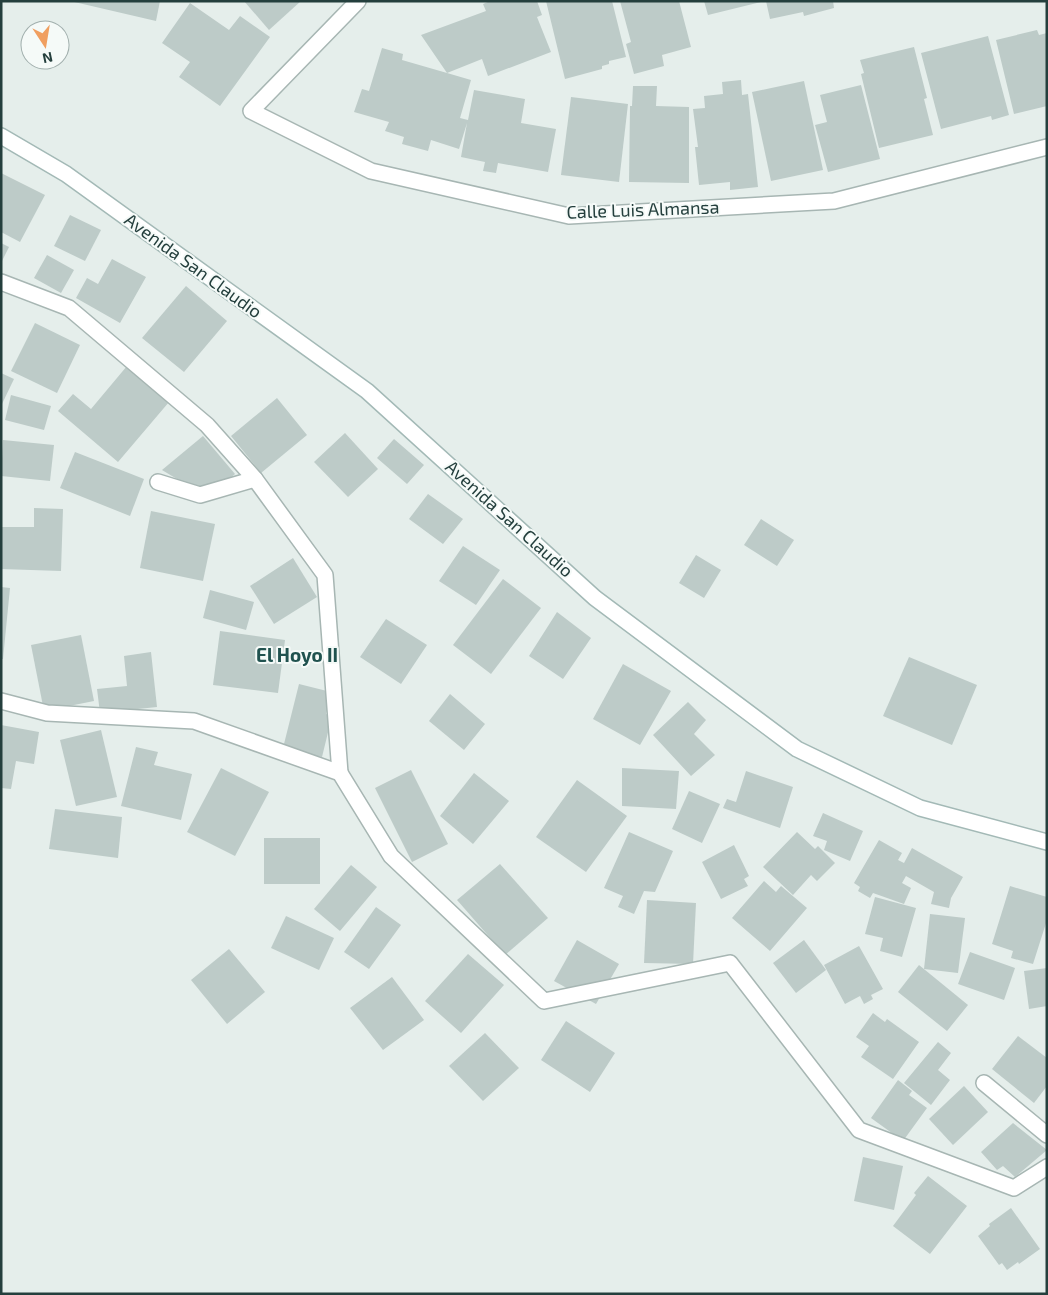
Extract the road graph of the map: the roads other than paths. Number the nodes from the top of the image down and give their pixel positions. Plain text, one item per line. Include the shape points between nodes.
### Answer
1 (358, 1) edge
2 (1, 136) edge
3 (1047, 147) edge
4 (1, 282) edge
5 (255, 479) junction
6 (158, 482) dead end
7 (1, 701) edge
8 (340, 773) junction
9 (1047, 842) edge
10 (984, 1083) dead end
11 (1047, 1135) edge
12 (1047, 1167) edge

1 - 3 street, Calle Luis Almansa via 251,111 371,171 569,216 834,201
2 - 9 street, Avenida San Claudio via 66,174 367,391 595,598 797,749 920,808
4 - 5 street via 69,308 206,425
5 - 6 street via 200,495
5 - 8 street via 325,575
7 - 8 street via 47,713 194,720
8 - 12 street via 391,856 544,1001 730,963 859,1130 1014,1188
10 - 11 street

